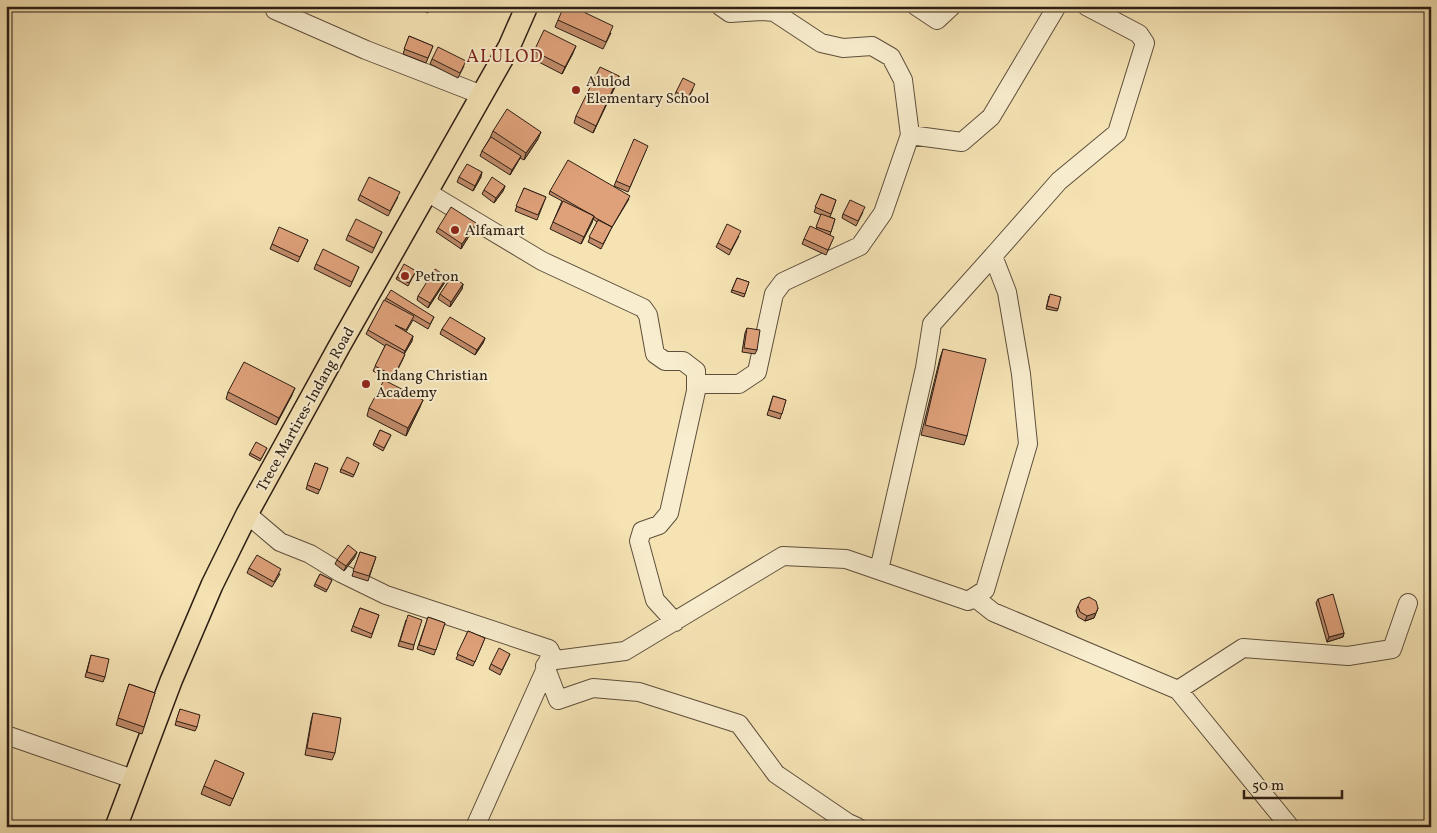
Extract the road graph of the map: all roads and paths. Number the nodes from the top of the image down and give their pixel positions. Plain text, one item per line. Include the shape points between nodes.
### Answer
1 (274, 6) edge
2 (527, 6) edge
3 (720, 6) edge
4 (916, 6) edge
5 (952, 6) edge
6 (1057, 6) edge
7 (1086, 6) edge
8 (482, 95) junction
9 (910, 135) junction
10 (427, 192) junction
11 (993, 256) junction
12 (696, 384) junction
13 (247, 514) junction
14 (879, 570) junction
15 (974, 597) junction
16 (1408, 603) dead end
17 (675, 622) junction
18 (547, 663) junction
19 (1178, 690) junction
20 (6, 736) edge
21 (133, 779) junction
22 (116, 827) edge
23 (475, 827) edge
24 (857, 827) edge
25 (1290, 827) edge

1 - 8 street via 275,10 356,46
2 - 8 main road, Trece Martires-Indang Road
3 - 9 street via 730,13 774,12 821,43 843,48 872,46 891,57 904,80
4 - 5 street via 937,20
6 - 9 street via 991,117 962,142
7 - 11 street via 1139,34 1145,43 1117,132 1059,181
8 - 10 main road, Trece Martires-Indang Road
9 - 12 street via 883,213 860,246 783,282 774,294 757,372 738,384
10 - 12 street via 542,262 643,308 648,315 655,354 664,361 684,361 696,371
10 - 13 main road, Trece Martires-Indang Road
11 - 14 street via 932,324
11 - 15 street via 1007,292 1021,374 1028,444 985,590
12 - 17 street via 670,514 659,525 642,530 639,541 654,600
13 - 18 street via 280,542 310,554 386,595 550,650 552,655
13 - 21 main road, Trece Martires-Indang Road via 212,585
14 - 15 street via 968,601
14 - 17 street via 846,559 783,556
15 - 19 street via 992,612
16 - 19 street via 1392,650 1348,656 1243,648
17 - 18 street via 625,651
18 - 23 street
18 - 24 street via 558,700 593,688 639,692 739,724 776,774
19 - 25 street
20 - 21 street
21 - 22 main road, Trece Martires-Indang Road

